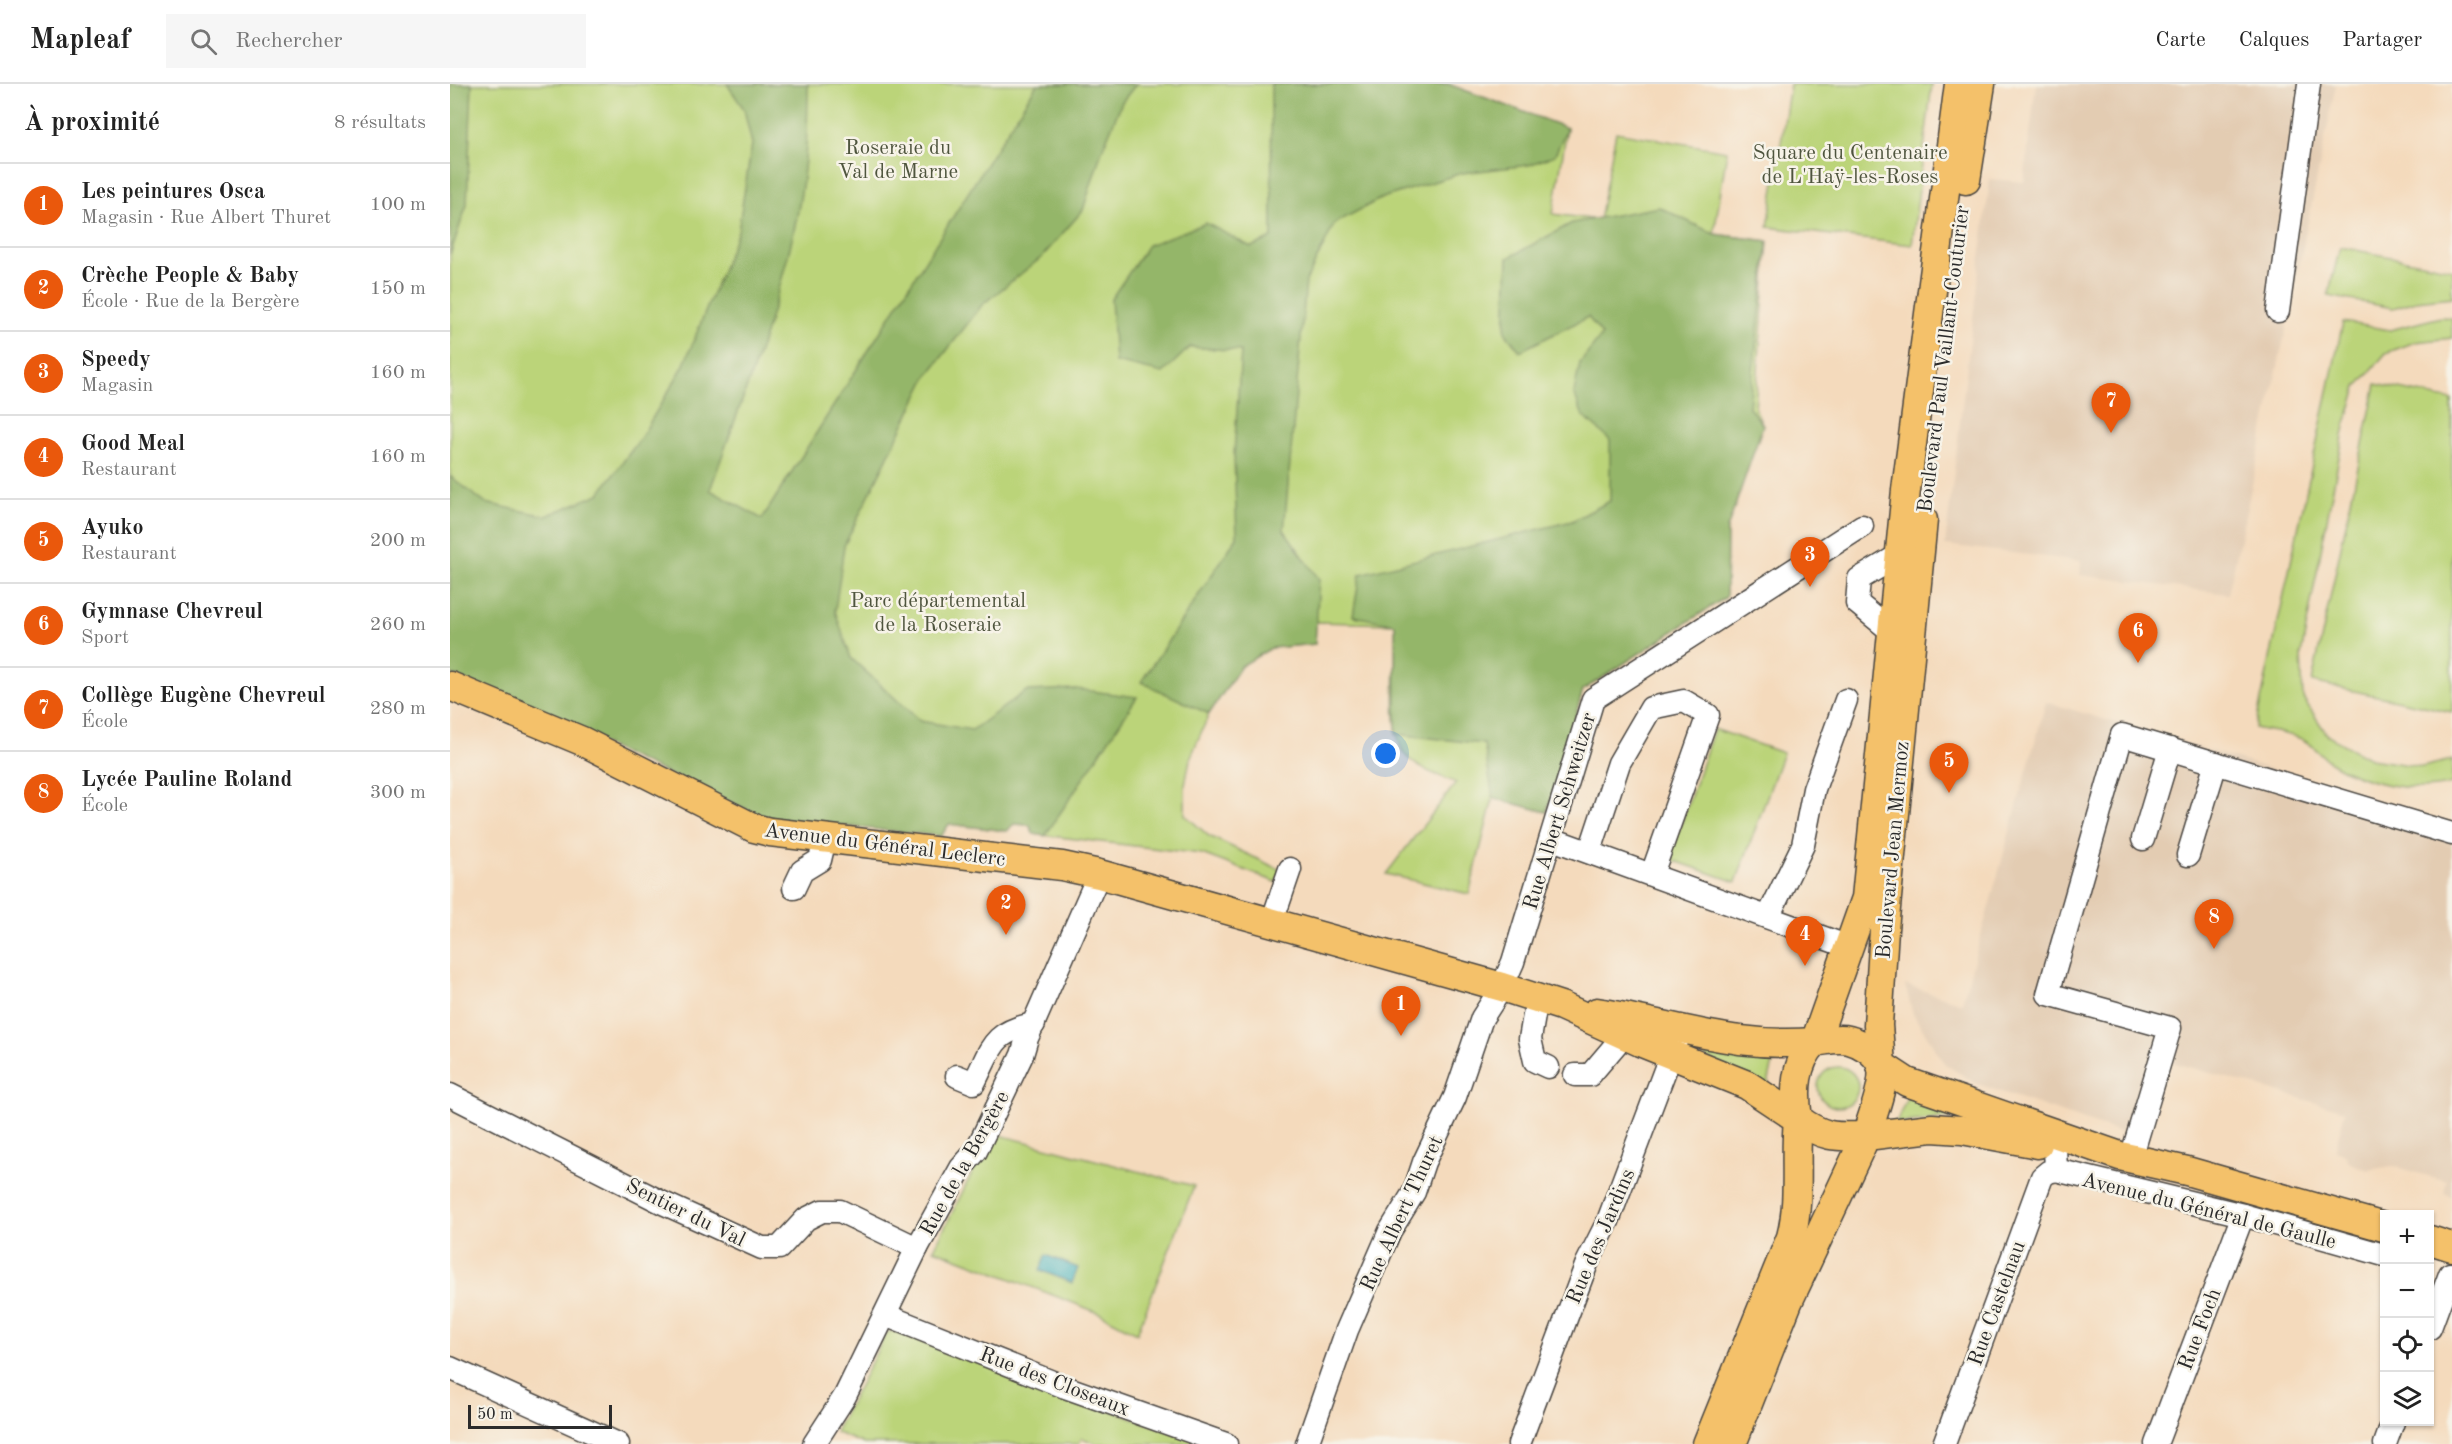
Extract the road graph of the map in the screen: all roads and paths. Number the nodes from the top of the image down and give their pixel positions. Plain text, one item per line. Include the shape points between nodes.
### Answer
1 (1959, 84) edge
2 (1981, 84) edge
3 (2309, 84) edge
4 (2278, 311) dead end
5 (1862, 526) dead end
6 (1902, 633) junction
7 (450, 686) edge
8 (1846, 700) dead end
9 (2170, 749) junction
10 (2216, 763) junction
11 (2452, 834) edge
12 (825, 839) junction
13 (1552, 839) junction
14 (2143, 839) dead end
15 (1590, 851) junction
16 (2188, 855) dead end
17 (1290, 869) dead end
18 (1099, 874) junction
19 (1652, 874) junction
20 (794, 888) dead end
21 (1768, 917) junction
22 (1272, 922) junction
23 (1849, 947) junction
24 (1502, 987) junction
25 (1549, 1002) junction
26 (1034, 1024) junction
27 (1680, 1027) junction
28 (1624, 1035) junction
29 (1815, 1042) junction
30 (1673, 1055) junction
31 (1881, 1065) junction
32 (1548, 1067) dead end
33 (1575, 1075) dead end
34 (957, 1076) dead end
35 (450, 1095) edge
36 (1798, 1119) junction
37 (1866, 1136) junction
38 (2126, 1157) junction
39 (2055, 1159) junction
40 (2243, 1215) junction
41 (2380, 1226) edge
42 (2434, 1246) edge
43 (917, 1248) junction
44 (2380, 1254) edge
45 (2446, 1266) edge
46 (885, 1315) junction
47 (2433, 1318) edge
48 (450, 1368) edge
49 (2392, 1426) edge
50 (618, 1444) edge
51 (814, 1444) edge
52 (1226, 1444) edge
53 (1307, 1444) edge
54 (1519, 1444) edge
55 (1707, 1444) edge
56 (1732, 1444) edge
57 (1944, 1444) edge
58 (2156, 1444) edge
59 (2385, 1444) edge

1 - 6 main road, Boulevard Paul Vaillant-Couturier via 1899,555
2 - 6 main road, Boulevard Paul Vaillant-Couturier
3 - 4 street
5 - 13 street, Rue Albert Schweitzer via 1593,699
6 - 23 main road, Boulevard Jean Mermoz via 1866,898
6 - 31 main road, Boulevard Jean Mermoz via 1880,983
7 - 12 main road, Avenue du Général Leclerc via 582,741 744,824 770,832
8 - 21 street via 1814,789 1803,845
9 - 10 street
9 - 14 street
9 - 38 street via 2122,735 2048,994 2170,1028
10 - 11 street
10 - 16 street
12 - 18 main road, Avenue du Général Leclerc via 1017,859
12 - 20 street via 820,860 802,871
13 - 15 street
13 - 24 street, Rue Albert Schweitzer
15 - 19 street
15 - 19 street via 1619,763 1651,708 1684,701 1708,715
17 - 22 street
18 - 22 main road, Avenue du Général Leclerc
18 - 26 street, Rue de la Bergère
19 - 21 street
21 - 23 street
22 - 24 main road, Avenue du Général Leclerc
23 - 29 main road, Boulevard Jean Mermoz
24 - 25 main road
24 - 53 street, Rue Albert Thuret via 1482,1018 1455,1097 1347,1330
25 - 27 main road
25 - 28 main road
25 - 32 street via 1530,1039 1535,1061
26 - 34 street via 1011,1028 997,1037 974,1083
26 - 43 street, Rue de la Bergère via 976,1151 961,1168
27 - 29 main road via 1740,1040
27 - 30 street, Rue des Jardins
28 - 30 main road
28 - 33 street via 1590,1075
29 - 31 main road via 1834,1039 1860,1044
29 - 36 main road, Boulevard Jean Mermoz via 1806,1051 1796,1080
30 - 36 main road via 1748,1085
30 - 54 street, Rue des Jardins via 1608,1221 1587,1263
31 - 37 main road, Boulevard Jean Mermoz via 1881,1085
31 - 38 main road, Avenue du Général de Gaulle via 1907,1082
35 - 43 street, Sentier du Val via 663,1203 762,1248 779,1248 806,1219 822,1211 840,1211
36 - 37 main road via 1829,1137
36 - 55 main road, Boulevard Jean Mermoz via 1797,1213 1791,1237
37 - 39 main road, Avenue du Général de Gaulle via 1932,1128 1962,1130
37 - 56 main road, Boulevard Jean Mermoz via 1788,1302
38 - 39 main road, Avenue du Général de Gaulle
38 - 41 main road, Avenue du Général de Gaulle
39 - 40 street, Avenue du Général de Gaulle
39 - 57 street, Rue Castelnau via 2042,1178
40 - 44 street, Avenue du Général de Gaulle
40 - 58 street, Rue Foch
42 - 45 main road
43 - 46 street, Rue de la Bergère
45 - 47 street
46 - 51 street, Rue de la Bergère via 845,1396
46 - 52 street, Rue des Closeaux via 1065,1387
48 - 50 street
49 - 59 street

